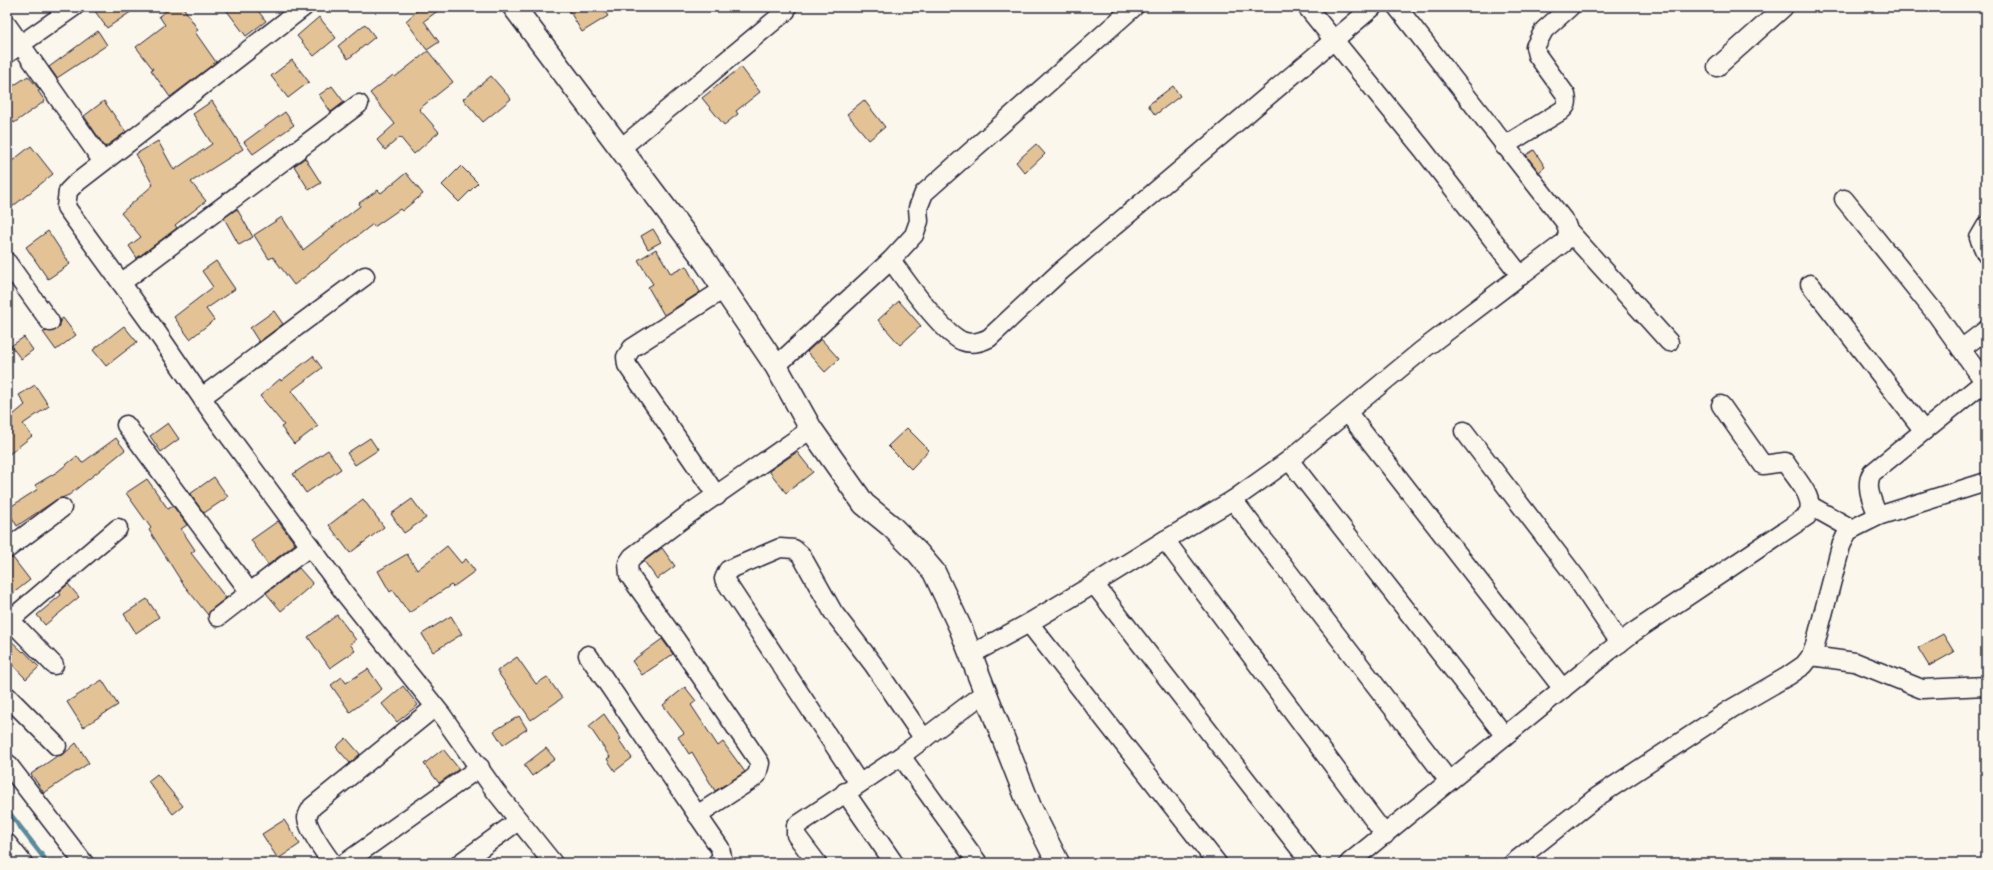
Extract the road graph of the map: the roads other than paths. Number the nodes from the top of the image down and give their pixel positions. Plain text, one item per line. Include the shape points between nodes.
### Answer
1 (74, 7) edge
2 (304, 7) edge
3 (514, 7) edge
4 (1134, 7) edge
5 (1307, 7) edge
6 (1373, 7) edge
7 (1397, 7) edge
8 (1570, 7) edge
9 (1784, 7) edge
10 (786, 11) dead end
11 (7, 25) edge
12 (1334, 41) junction
13 (14, 49) edge
14 (1717, 67) dead end
15 (359, 104) dead end
16 (1504, 146) junction
17 (621, 148) junction
18 (103, 162) junction
19 (1844, 199) dead end
20 (1986, 226) edge
21 (1569, 231) junction
22 (1986, 254) edge
23 (891, 260) junction
24 (7, 262) edge
25 (364, 276) dead end
26 (1521, 276) junction
27 (121, 283) junction
28 (1810, 284) dead end
29 (724, 289) junction
30 (50, 322) dead end
31 (1986, 330) edge
32 (1669, 342) dead end
33 (1961, 349) junction
34 (776, 366) junction
35 (1985, 383) edge
36 (202, 397) junction
37 (1721, 405) dead end
38 (1348, 413) junction
39 (126, 425) dead end
40 (811, 429) junction
41 (1464, 431) dead end
42 (1924, 431) junction
43 (1289, 460) junction
44 (1986, 482) edge
45 (717, 496) junction
46 (1233, 500) junction
47 (1811, 506) junction
48 (62, 508) dead end
49 (1878, 516) junction
50 (118, 528) dead end
51 (1852, 529) junction
52 (1165, 540) junction
53 (310, 546) junction
54 (7, 549) edge
55 (1094, 584) junction
56 (249, 591) junction
57 (218, 617) dead end
58 (9, 619) edge
59 (1030, 623) junction
60 (1620, 643) junction
61 (588, 655) dead end
62 (970, 655) junction
63 (1811, 656) junction
64 (54, 665) dead end
65 (1986, 686) edge
66 (1563, 689) junction
67 (984, 693) junction
68 (7, 696) edge
69 (435, 707) junction
70 (1506, 736) junction
71 (924, 739) junction
72 (57, 746) dead end
73 (901, 756) junction
74 (7, 763) edge
75 (480, 767) junction
76 (1449, 781) junction
77 (852, 788) junction
78 (698, 815) junction
79 (518, 821) junction
80 (1385, 835) junction
81 (8, 848) edge
82 (23, 863) edge
83 (84, 863) edge
84 (332, 863) edge
85 (345, 863) edge
86 (460, 863) edge
87 (552, 863) edge
88 (717, 863) edge
89 (817, 863) edge
90 (894, 863) edge
91 (978, 863) edge
92 (1058, 863) edge
93 (1217, 863) edge
94 (1311, 863) edge
95 (1349, 863) edge
96 (1513, 863) edge

1 - 13 street
2 - 18 street
3 - 17 street
4 - 23 street via 924,193 918,208 914,236
5 - 12 street
6 - 12 street
7 - 16 street
8 - 16 street via 1544,30 1535,47 1537,55 1566,95 1568,102 1561,111
9 - 14 street
10 - 17 street
11 - 13 street
12 - 23 street via 1061,271 989,338 971,343 962,341 949,331 915,293
12 - 26 street via 1421,147
13 - 18 street
15 - 27 street
16 - 21 street via 1565,222
17 - 29 street
18 - 27 street via 68,191 66,207
19 - 33 street
20 - 22 street via 1979,238
21 - 26 street via 1562,244
21 - 32 street
23 - 34 street
24 - 30 street
25 - 36 street
26 - 38 street via 1421,351
27 - 36 street
28 - 42 street
29 - 34 street
29 - 45 street via 632,348 626,358 627,365
31 - 33 street
33 - 35 street
34 - 40 street
35 - 42 street
36 - 53 street
37 - 47 street via 1763,465 1785,462
38 - 43 street
38 - 66 street
39 - 56 street
40 - 45 street
40 - 62 street via 864,504 891,526 934,572
41 - 60 street via 1577,579
42 - 49 street via 1869,477 1869,489
43 - 46 street
43 - 70 street
44 - 49 street
45 - 78 street via 632,557 628,568 629,575 760,763 751,780
46 - 52 street
46 - 76 street
47 - 51 street
47 - 60 street via 1807,516
48 - 54 street
49 - 51 street
50 - 58 street
51 - 63 street via 1844,537 1841,546
52 - 55 street
52 - 80 street
53 - 56 street
53 - 69 street
55 - 59 street
55 - 94 street
56 - 57 street
58 - 64 street
59 - 62 street
59 - 93 street
60 - 66 street
61 - 78 street
62 - 67 street
63 - 65 street via 1855,662 1922,689
63 - 96 street via 1804,665 1788,676 1731,709 1597,797
66 - 70 street
67 - 71 street
67 - 92 street via 1030,807
68 - 72 street
69 - 75 street
69 - 84 street via 312,807 308,813 309,826
70 - 76 street
71 - 73 street
71 - 77 street via 833,612 801,555 794,549 780,548 728,570 724,579
73 - 77 street
73 - 91 street
74 - 83 street
75 - 79 street
75 - 85 street
76 - 80 street
77 - 89 street via 796,826 796,835
77 - 90 street
78 - 88 street via 720,848 722,857
79 - 86 street
79 - 87 street
80 - 95 street
81 - 82 street

